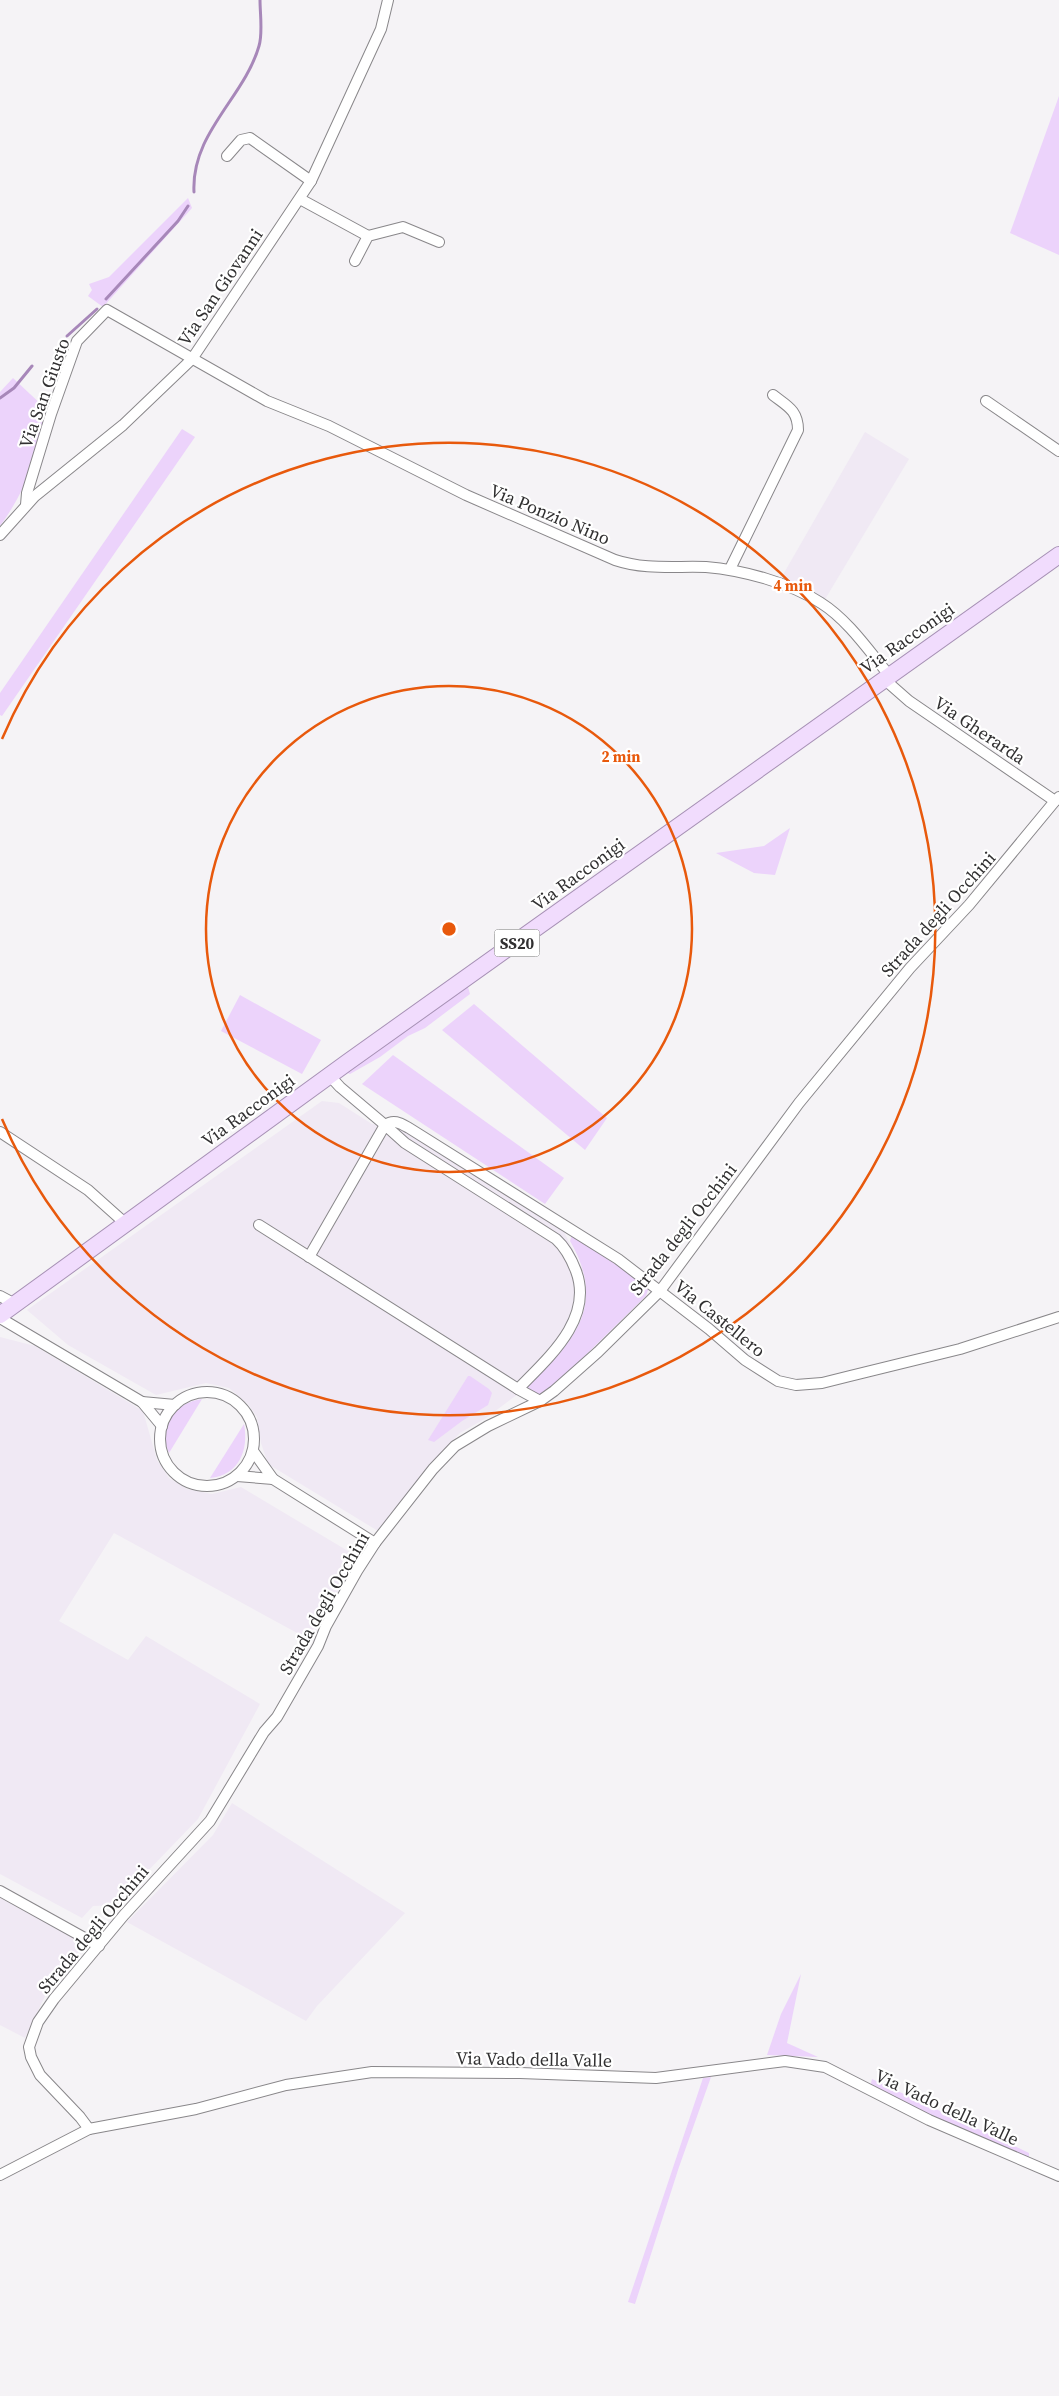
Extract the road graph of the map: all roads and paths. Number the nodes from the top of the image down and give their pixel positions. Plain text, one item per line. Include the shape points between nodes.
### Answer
1 (388, 0) edge
2 (227, 156) dead end
3 (311, 181) junction
4 (300, 199) junction
5 (368, 236) junction
6 (439, 242) dead end
7 (355, 261) dead end
8 (192, 359) junction
9 (773, 395) dead end
10 (986, 401) dead end
11 (1059, 451) edge
12 (26, 505) junction
13 (0, 535) edge
14 (1059, 555) edge
15 (730, 570) junction
16 (886, 677) junction
17 (1057, 799) edge
18 (329, 1075) junction
19 (385, 1124) junction
20 (0, 1132) edge
21 (126, 1224) junction
22 (259, 1225) dead end
23 (309, 1257) junction
24 (660, 1290) junction
25 (0, 1296) edge
26 (15, 1304) junction
27 (0, 1316) edge
28 (1059, 1317) edge
29 (518, 1389) junction
30 (540, 1401) junction
31 (142, 1402) junction
32 (175, 1405) junction
33 (162, 1426) junction
34 (253, 1451) junction
35 (237, 1476) junction
36 (273, 1479) junction
37 (375, 1543) junction
38 (0, 1891) edge
39 (100, 1946) junction
40 (88, 2130) junction
41 (0, 2175) edge
42 (1059, 2176) edge

1 - 3 street, Via San Giovanni via 381,29
2 - 3 street via 240,140 250,138
3 - 4 street, Via San Giovanni
4 - 5 street
4 - 8 street, Via San Giovanni
5 - 6 street via 403,227
5 - 7 street
8 - 12 street, Via San Giovanni via 123,425
8 - 12 street, Via San Giusto via 107,310 77,341 27,493
8 - 15 street, Via Ponzio Nino via 267,401 329,426 466,495 615,560 638,567 689,566
9 - 15 street via 798,418 798,430
10 - 11 street
12 - 13 street, Via San Giovanni
14 - 16 main road, Via Racconigi / SS20
15 - 16 street, Via Ponzio Nino via 793,588 822,603 845,624
16 - 17 street, Via Gherarda via 909,701
16 - 18 main road, Via Racconigi / SS20
17 - 24 street, Strada degli Occhini via 969,905 910,968 799,1103
18 - 19 street
18 - 21 main road, Via Racconigi / SS20
19 - 23 street
19 - 24 street, Via Castellero via 398,1122 409,1128 564,1223
19 - 29 street via 405,1143 565,1247 579,1281 581,1295 574,1320 554,1352
20 - 21 street via 88,1190
21 - 26 main road, Via Racconigi / SS20
22 - 23 street
23 - 29 street
24 - 28 street, Via Castellero via 765,1374 796,1385 822,1383 960,1349
24 - 30 street, Strada degli Occhini via 598,1352
25 - 26 street
26 - 27 main road, Via Racconigi / SS20
27 - 31 street
29 - 30 street
30 - 37 street, Strada degli Occhini via 455,1446
31 - 32 street
31 - 33 street
32 - 33 street
32 - 34 street via 187,1396 202,1392 231,1398 251,1421
33 - 35 street via 162,1452 176,1474 187,1482 213,1486
34 - 35 street
34 - 36 street
35 - 36 street
36 - 37 street
37 - 39 street, Strada degli Occhini via 352,1578 277,1717 264,1732 210,1821
38 - 39 street
39 - 40 street, Strada degli Occhini via 38,2022 29,2047 40,2075 80,2116
40 - 41 street, Via Vado della Valle
40 - 42 street, Via Vado della Valle via 196,2109 286,2085 372,2072 656,2078 785,2061 825,2067 929,2120

